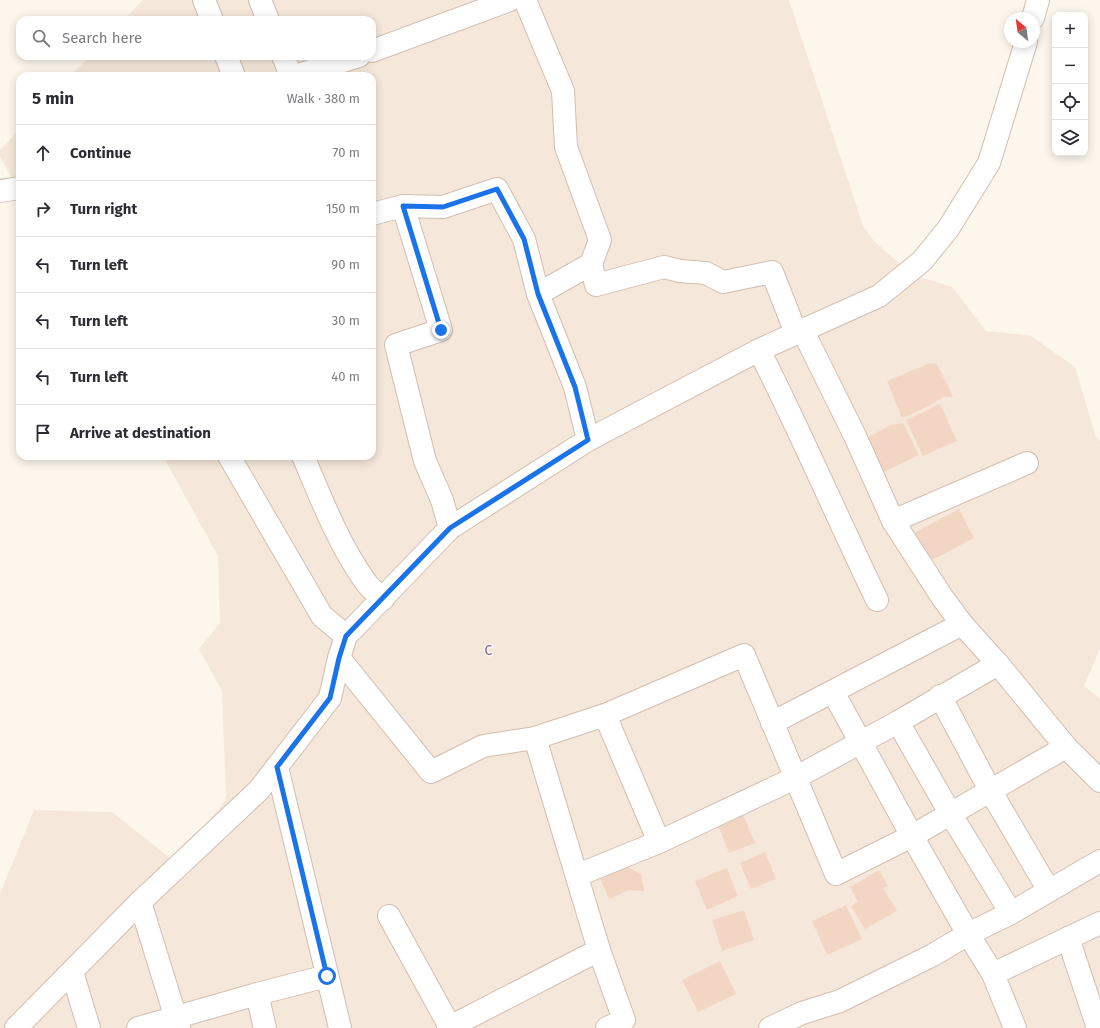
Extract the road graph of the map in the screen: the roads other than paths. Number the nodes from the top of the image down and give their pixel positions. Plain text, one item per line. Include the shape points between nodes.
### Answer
1 (204, 0) edge
2 (260, 0) edge
3 (510, 0) edge
4 (525, 0) edge
5 (1038, 0) edge
6 (1035, 12) edge
7 (210, 16) edge
8 (266, 16) edge
9 (1024, 48) edge
10 (376, 50) edge
11 (228, 60) edge
12 (285, 60) edge
13 (346, 60) edge
14 (232, 72) edge
15 (289, 72) edge
16 (308, 72) edge
17 (16, 189) edge
18 (0, 191) edge
19 (403, 206) junction
20 (376, 213) edge
21 (591, 264) junction
22 (538, 294) junction
23 (800, 332) junction
24 (759, 350) junction
25 (588, 440) junction
26 (231, 460) edge
27 (305, 460) edge
28 (1027, 462) dead end
29 (893, 520) junction
30 (450, 528) junction
31 (383, 599) junction
32 (877, 600) dead end
33 (962, 624) junction
34 (346, 636) junction
35 (339, 658) junction
36 (998, 664) junction
37 (833, 692) junction
38 (940, 696) junction
39 (606, 715) junction
40 (898, 722) junction
41 (772, 723) junction
42 (535, 738) junction
43 (861, 742) junction
44 (1066, 747) junction
45 (277, 767) junction
46 (795, 778) junction
47 (1100, 781) edge
48 (990, 790) junction
49 (950, 813) junction
50 (912, 836) junction
51 (659, 842) junction
52 (1100, 860) edge
53 (578, 875) junction
54 (1048, 889) junction
55 (140, 902) junction
56 (1011, 913) junction
57 (388, 916) dead end
58 (1100, 923) edge
59 (968, 934) junction
60 (1068, 938) junction
61 (599, 950) junction
62 (72, 972) junction
63 (993, 974) junction
64 (327, 976) junction
65 (257, 994) junction
66 (178, 1022) edge
67 (16, 1028) edge
68 (89, 1028) edge
69 (138, 1028) edge
70 (264, 1028) edge
71 (340, 1028) edge
72 (449, 1028) edge
73 (607, 1028) edge
74 (770, 1028) edge
75 (1015, 1028) edge
76 (1098, 1028) edge

1 - 7 street
2 - 8 street
3 - 10 street
4 - 21 street via 563,91 566,147 600,240
5 - 6 street
9 - 23 street via 989,163 948,229 922,261 879,296
11 - 14 street
12 - 15 street
13 - 16 street
17 - 18 street
19 - 20 street
19 - 22 street via 443,207 497,189 524,239
19 - 30 street via 441,330 396,345 425,461 442,500
21 - 22 street
21 - 23 street via 596,285 664,267 706,273 723,282 772,272
22 - 25 street via 575,387
23 - 24 street
23 - 29 street via 855,436
24 - 25 street
24 - 32 street
25 - 30 street
26 - 34 street via 322,616
27 - 31 street via 345,547 366,583
28 - 29 street
29 - 33 street
30 - 31 street
31 - 34 street
33 - 36 street
33 - 37 street
34 - 35 street
35 - 42 street via 431,772 483,746
35 - 45 street via 330,698
36 - 38 street
36 - 44 street
37 - 41 street
37 - 43 street
38 - 40 street
38 - 48 street
39 - 41 street via 744,655
39 - 42 street
39 - 51 street
40 - 43 street
40 - 49 street
41 - 46 street
42 - 53 street
43 - 46 street
43 - 50 street
44 - 47 street
44 - 48 street
45 - 55 street via 259,790
45 - 64 street
46 - 50 street via 836,874
46 - 51 street
48 - 49 street
48 - 54 street
49 - 50 street
49 - 56 street
50 - 59 street
51 - 53 street
52 - 54 street
53 - 61 street
54 - 56 street
55 - 62 street
55 - 66 street
56 - 59 street
57 - 72 street
58 - 60 street
59 - 63 street
59 - 74 street via 934,955 840,1001 802,1013
60 - 63 street
60 - 76 street
61 - 72 street
61 - 73 street via 624,1020
62 - 67 street
62 - 68 street
63 - 75 street
64 - 65 street
64 - 71 street
65 - 66 street
65 - 70 street
66 - 69 street

